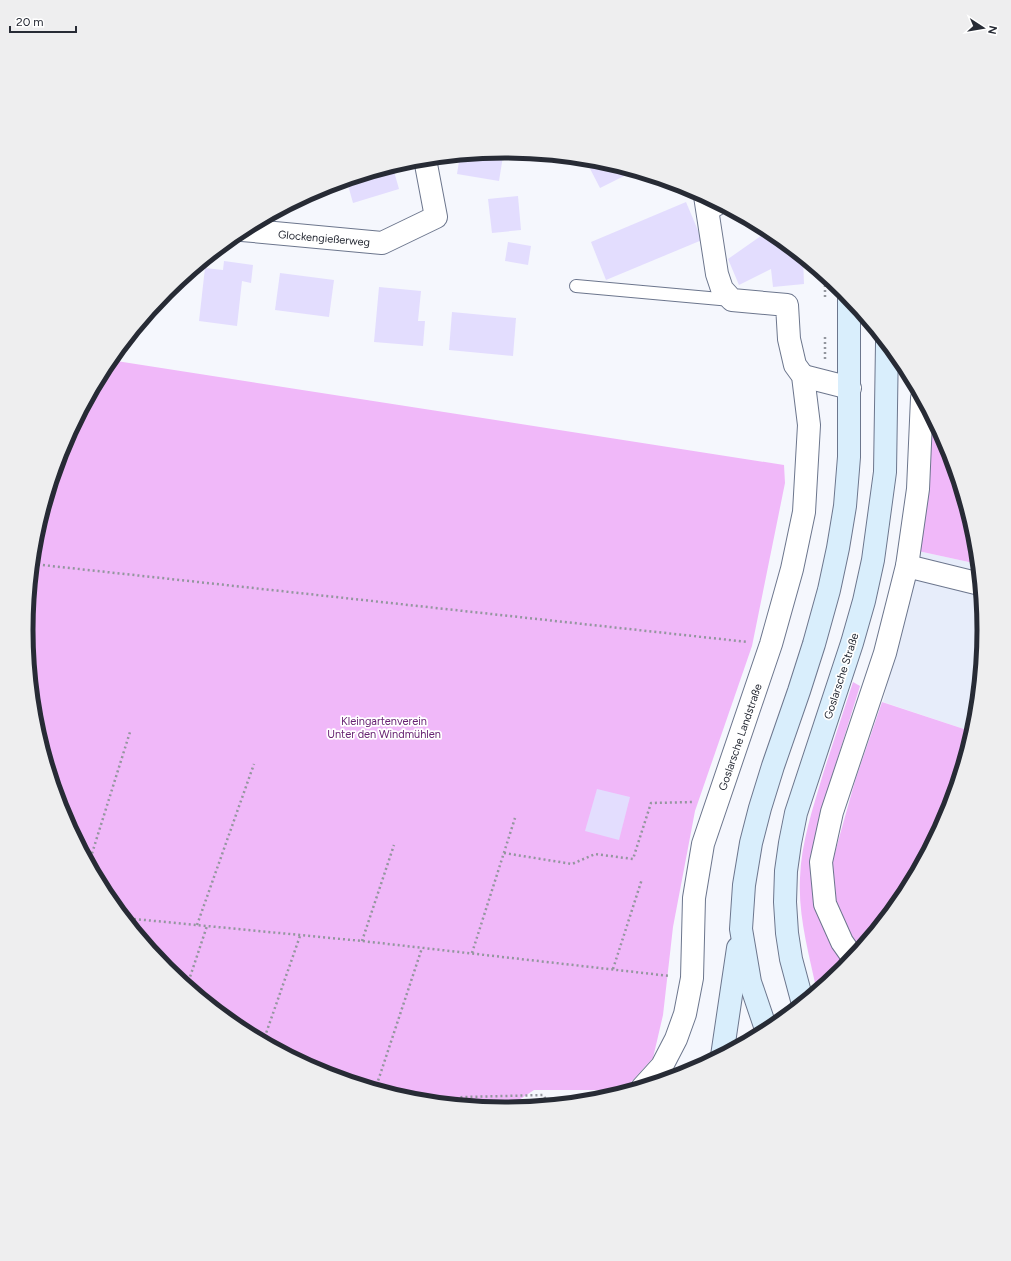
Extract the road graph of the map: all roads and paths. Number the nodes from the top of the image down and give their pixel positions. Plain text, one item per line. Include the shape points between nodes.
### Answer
1 (426, 165) edge
2 (712, 206) edge
3 (254, 231) edge
4 (576, 286) dead end
5 (732, 300) junction
6 (849, 306) edge
7 (887, 353) edge
8 (803, 376) junction
9 (850, 388) junction
10 (922, 407) edge
11 (38, 565) edge
12 (907, 566) junction
13 (975, 583) edge
14 (771, 644) junction
15 (130, 732) dead end
16 (254, 764) dead end
17 (675, 803) dead end
18 (515, 818) dead end
19 (394, 845) dead end
20 (504, 853) junction
21 (91, 857) edge
22 (642, 879) dead end
23 (132, 919) edge
24 (197, 925) junction
25 (207, 926) junction
26 (741, 929) junction
27 (300, 936) junction
28 (362, 941) junction
29 (422, 948) junction
30 (472, 953) junction
31 (850, 954) edge
32 (613, 969) junction
33 (692, 978) junction
34 (189, 981) edge
35 (801, 999) edge
36 (765, 1025) edge
37 (265, 1037) edge
38 (723, 1050) edge
39 (649, 1081) edge
40 (377, 1085) edge
41 (449, 1100) edge
42 (547, 1101) edge

1 - 3 street, Glockengießerweg via 436,217 382,243
2 - 5 street via 717,274 722,288
4 - 5 lane
5 - 8 street, Goslarsche Landstraße via 787,305 789,340 795,365
6 - 9 main road
7 - 35 main road, Goslarsche Straße via 885,472 873,560 852,643 796,813 786,871 784,902 787,933
8 - 9 street
8 - 14 street, Goslarsche Landstraße via 809,425 804,512 792,569
9 - 26 main road via 849,464 838,548 814,644 772,766 751,843 744,885
10 - 12 street via 918,489
11 - 14 path
12 - 13 street
12 - 31 street via 885,652 832,812 822,862 825,904 842,942
14 - 33 street, Goslarsche Landstraße via 703,844 694,898
15 - 21 path
16 - 24 path
17 - 20 path via 651,803 633,859 595,854 572,864
18 - 20 path
19 - 28 path
20 - 30 path
22 - 32 path
23 - 24 path
24 - 25 path
25 - 27 path
25 - 34 path
26 - 36 main road via 750,982
26 - 38 main road
27 - 28 path
27 - 37 path
28 - 29 path
29 - 30 path
29 - 40 path
30 - 32 path
32 - 33 path
33 - 39 street, Goslarsche Landstraße via 685,1014 676,1039 662,1066
41 - 42 path via 543,1095

